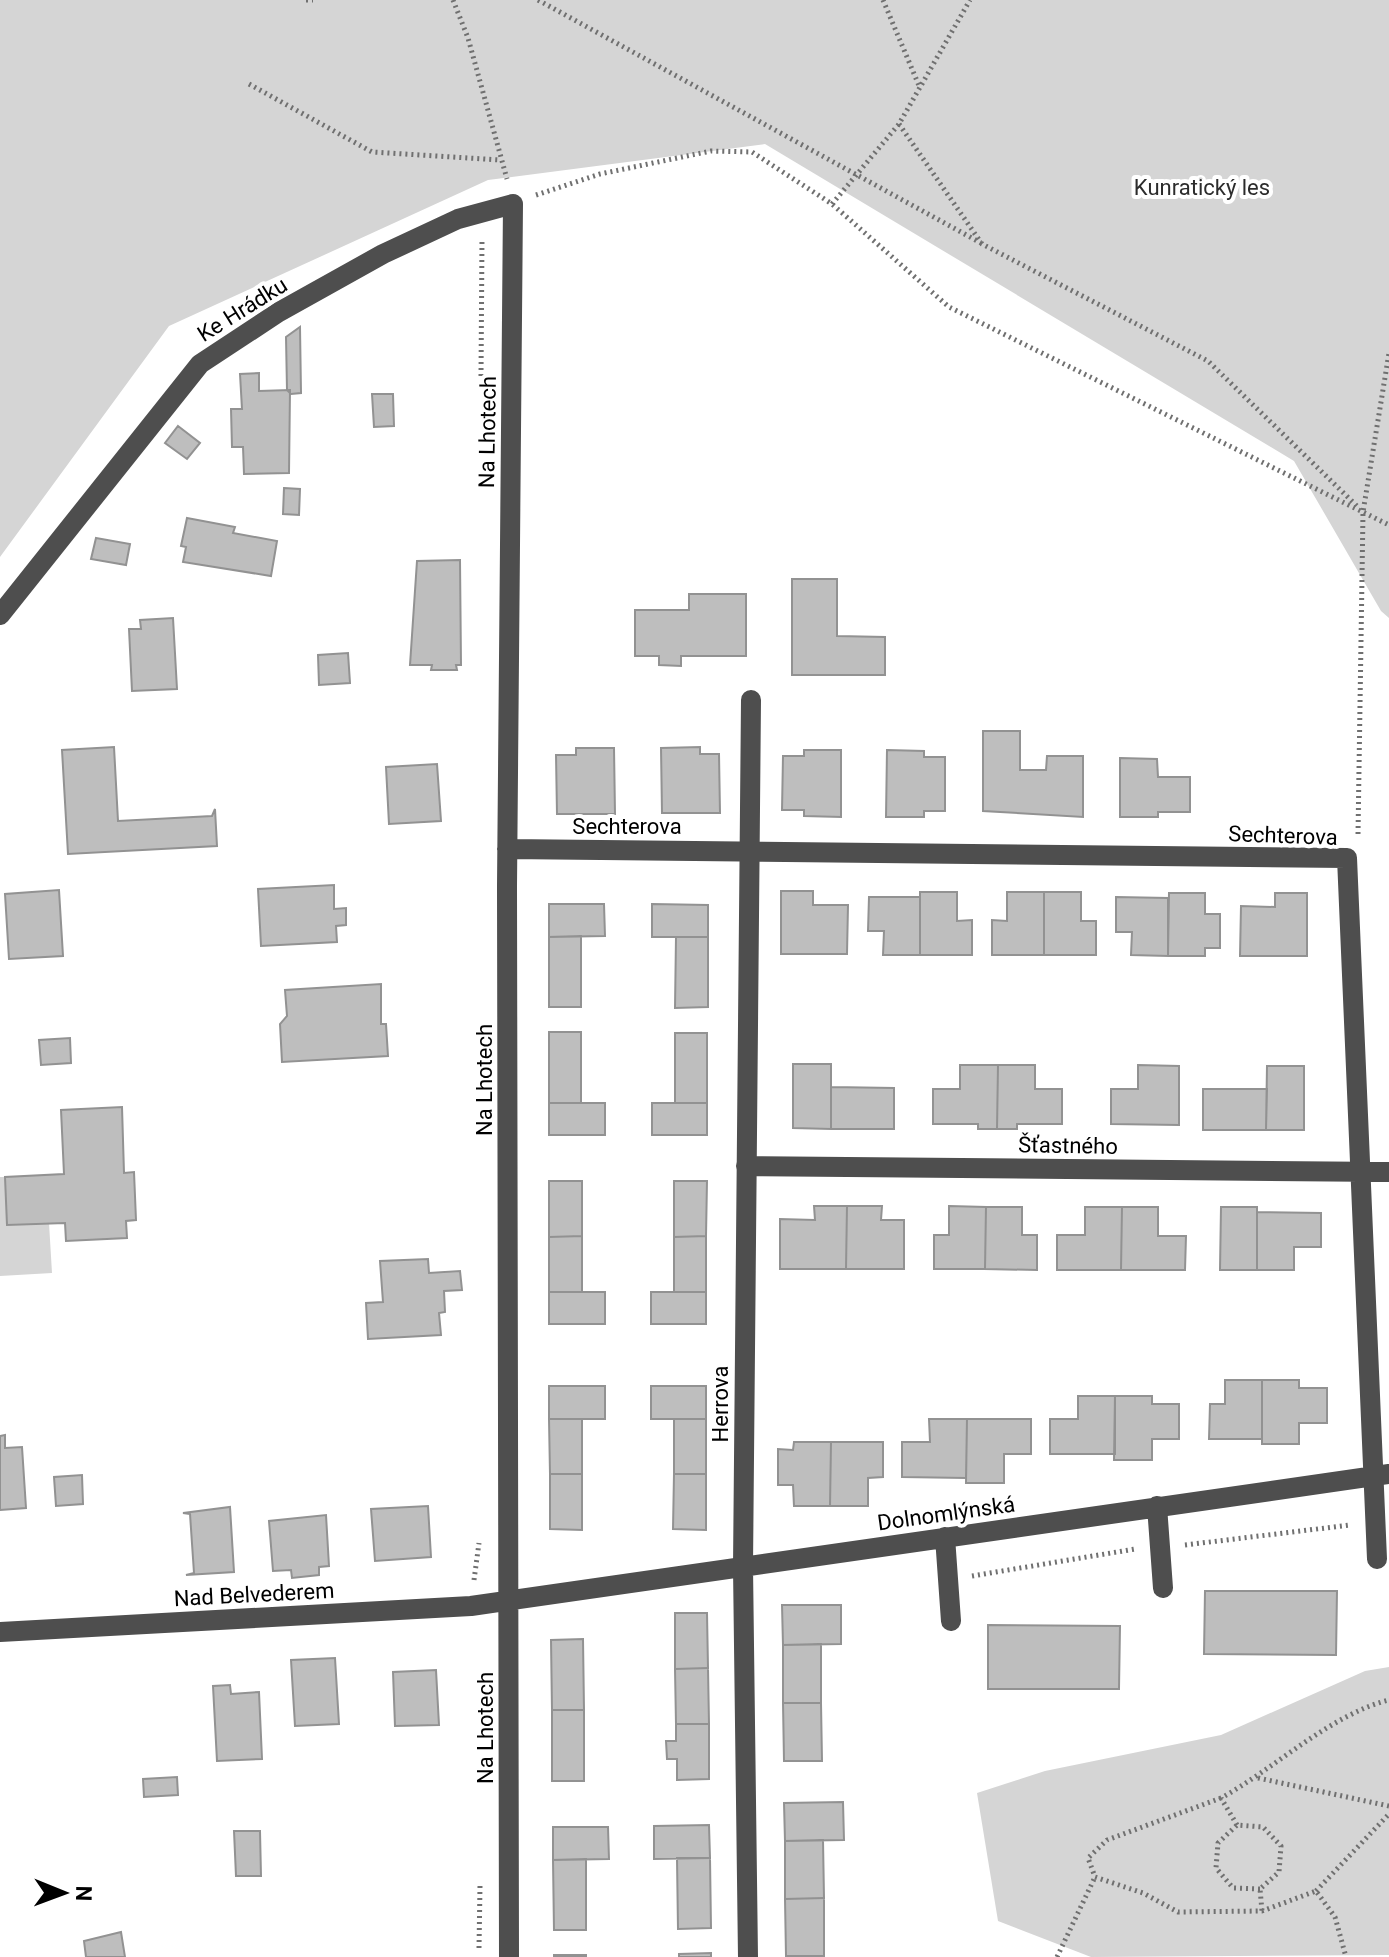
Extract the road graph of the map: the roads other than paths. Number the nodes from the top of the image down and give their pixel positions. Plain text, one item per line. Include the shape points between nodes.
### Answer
1 (513, 204) joint
2 (0, 615) edge
3 (751, 700) dead end
4 (507, 849) junction
5 (747, 851) junction
6 (746, 1166) junction
7 (1389, 1172) edge
8 (1360, 1173) junction
9 (1380, 1474) edge
10 (1157, 1506) junction
11 (945, 1537) junction
12 (1377, 1559) dead end
13 (743, 1567) junction
14 (1163, 1588) dead end
15 (509, 1599) junction
16 (951, 1621) dead end
17 (0, 1632) edge
18 (509, 1957) edge
19 (748, 1957) edge

1 - 2 street, Ke Hrádku via 458,219 383,254 200,364
1 - 4 street, Na Lhotech
3 - 5 street
4 - 5 street, Sechterova
4 - 15 street, Na Lhotech
5 - 6 street, Herrova
5 - 8 street, Sechterova via 1347,858
6 - 8 street, Šťastného
6 - 13 street, Herrova
7 - 8 street, Šťastného
8 - 9 street, Sechterova
9 - 10 street, Dolnomlýnská
9 - 12 street, Sechterova
10 - 11 street, Dolnomlýnská
10 - 14 street
11 - 13 street, Dolnomlýnská
11 - 16 street
13 - 15 street, Dolnomlýnská
13 - 19 street, Herrova
15 - 17 street, Nad Belvederem via 471,1606
15 - 18 street, Na Lhotech

